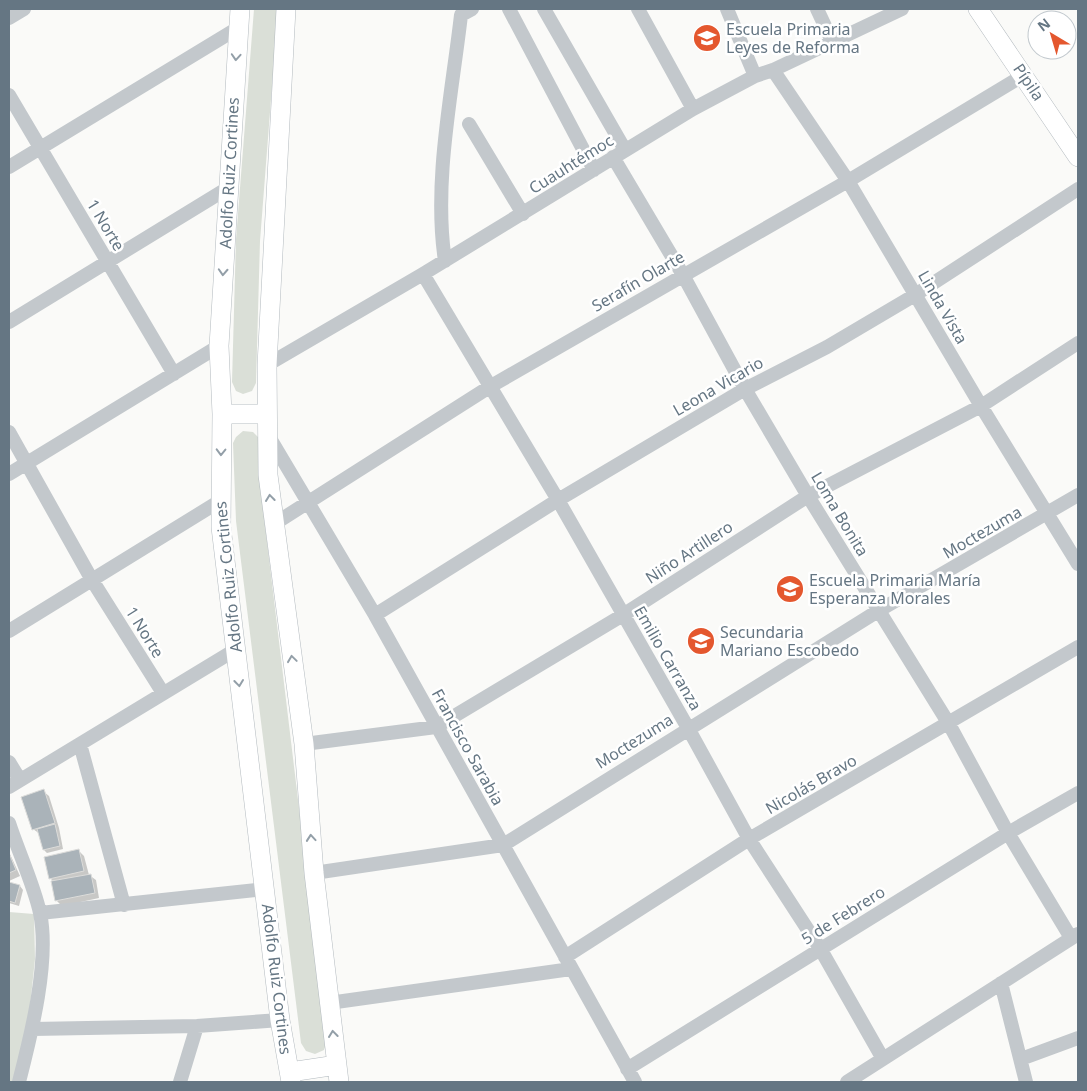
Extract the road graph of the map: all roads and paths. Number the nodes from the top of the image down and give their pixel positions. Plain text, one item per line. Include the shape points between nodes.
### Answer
1 (24, 9) edge
2 (240, 9) edge
3 (286, 9) edge
4 (509, 9) edge
5 (544, 9) edge
6 (638, 9) edge
7 (727, 9) edge
8 (817, 9) edge
9 (902, 9) edge
10 (978, 9) edge
11 (466, 12) edge
12 (9, 18) edge
13 (238, 28) junction
14 (832, 41) junction
15 (773, 70) junction
16 (1024, 75) junction
17 (755, 76) junction
18 (9, 95) edge
19 (693, 109) junction
20 (469, 124) dead end
21 (40, 148) junction
22 (619, 154) junction
23 (1078, 157) edge
24 (9, 167) edge
25 (594, 170) junction
26 (848, 181) junction
27 (228, 188) junction
28 (1078, 189) edge
29 (524, 214) junction
30 (445, 261) junction
31 (107, 262) junction
32 (423, 274) junction
33 (683, 275) junction
34 (915, 295) junction
35 (9, 322) edge
36 (1078, 343) edge
37 (220, 346) junction
38 (267, 365) junction
39 (174, 374) junction
40 (491, 386) junction
41 (745, 389) junction
42 (981, 406) junction
43 (222, 414) junction
44 (267, 423) junction
45 (9, 432) edge
46 (26, 463) junction
47 (9, 474) edge
48 (1078, 495) edge
49 (808, 496) junction
50 (558, 500) junction
51 (220, 501) junction
52 (308, 503) junction
53 (1048, 514) junction
54 (274, 524) junction
55 (1078, 564) edge
56 (92, 580) junction
57 (878, 611) junction
58 (375, 615) junction
59 (623, 615) junction
60 (9, 631) edge
61 (1078, 647) edge
62 (235, 650) junction
63 (163, 693) junction
64 (948, 724) junction
65 (436, 727) junction
66 (688, 728) junction
67 (80, 744) junction
68 (304, 744) junction
69 (9, 762) edge
70 (14, 783) edge
71 (1078, 793) edge
72 (9, 823) edge
73 (1008, 833) junction
74 (749, 839) junction
75 (503, 845) junction
76 (314, 873) junction
77 (266, 889) junction
78 (124, 905) junction
79 (40, 913) junction
80 (1075, 936) edge
81 (821, 950) junction
82 (568, 963) junction
83 (1001, 983) junction
84 (329, 1002) junction
85 (280, 1020) junction
86 (196, 1026) junction
87 (33, 1029) junction
88 (1078, 1038) edge
89 (883, 1059) junction
90 (1021, 1060) junction
91 (628, 1069) junction
92 (338, 1074) edge
93 (291, 1077) edge
94 (19, 1082) edge
95 (180, 1082) edge
96 (634, 1082) edge
97 (847, 1082) edge
98 (1026, 1082) edge

1 - 12 street
2 - 13 main road, Adolfo Ruiz Cortines
3 - 38 main road
4 - 25 street
5 - 22 street, Loma Bonita
6 - 19 street
7 - 17 street
8 - 14 street
9 - 14 street, Cuauhtémoc
10 - 16 main road, Pípila
11 - 30 street via 440,194 440,229
13 - 21 street
13 -> 27 main road, Adolfo Ruiz Cortines
14 - 15 street, Cuauhtémoc
15 - 17 street, Cuauhtémoc
15 - 26 street, Linda Vista
16 - 23 main road, Pípila
16 - 26 street, Serafín Olarte
17 - 19 street, Cuauhtémoc
18 - 21 street, 1 Norte
19 - 22 street, Cuauhtémoc
20 - 29 street
21 - 24 street
21 - 31 street, 1 Norte
22 - 25 street, Cuauhtémoc
22 - 33 street, Loma Bonita
25 - 29 street, Cuauhtémoc
26 - 33 street, Serafín Olarte
26 - 34 street, Linda Vista
27 - 31 street
27 -> 37 main road, Adolfo Ruiz Cortines
28 - 34 street, Leona Vicario
29 - 30 street, Cuauhtémoc
30 - 32 street, Cuauhtémoc
31 - 35 street
31 - 39 street, 1 Norte
32 - 38 street, Cuauhtémoc
32 - 40 street, Emilio Carranza
33 - 40 street, Serafín Olarte
33 - 41 street, Loma Bonita
34 - 41 street, Leona Vicario via 827,347
34 - 42 street, Linda Vista
36 - 42 street, Niño Artillero
37 - 39 street
37 - 43 main road, Adolfo Ruiz Cortines
38 - 44 main road
39 - 46 street
40 - 50 street, Emilio Carranza
40 - 52 street, Serafín Olarte
41 - 49 street, Loma Bonita
41 - 50 street, Leona Vicario
42 - 49 street, Niño Artillero
42 - 53 street, Linda Vista
43 - 44 main road
43 -> 51 main road, Adolfo Ruiz Cortines
44 - 52 street, Francisco Sarabia
54 -> 44 main road via 268,475
45 - 46 street, 1 Norte
46 - 47 street
46 - 56 street, 1 Norte
48 - 53 street, Moctezuma
49 - 57 street, Loma Bonita
49 - 59 street, Niño Artillero
50 - 58 street, Leona Vicario
50 - 59 street, Emilio Carranza
51 - 56 street
51 - 62 main road, Adolfo Ruiz Cortines via 220,527
52 - 54 street, Serafín Olarte
52 - 58 street, Francisco Sarabia
53 - 55 street, Linda Vista
53 - 57 street, Moctezuma
68 -> 54 main road
56 - 60 street
56 - 63 street, 1 Norte
57 - 64 street, Loma Bonita
57 - 66 street, Moctezuma
58 - 65 street, Francisco Sarabia
59 - 65 street, Niño Artillero
59 - 66 street, Emilio Carranza
61 - 64 street, Nicolás Bravo
62 - 63 street
62 -> 77 main road, Adolfo Ruiz Cortines
63 - 67 street
64 - 73 street, Loma Bonita
64 - 74 street, Nicolás Bravo
65 - 68 street, Niño Artillero
65 - 75 street, Francisco Sarabia
66 - 74 street, Emilio Carranza
66 - 75 street, Moctezuma
67 - 70 street
67 - 78 street
76 -> 68 main road
69 - 70 street
71 - 73 street, 5 de Febrero
72 - 79 street
73 - 80 street, Loma Bonita
73 - 81 street, 5 de Febrero
74 - 81 street, Emilio Carranza
74 - 82 street, Nicolás Bravo
75 - 76 street, Moctezuma
75 - 82 street, Francisco Sarabia
76 - 84 main road
77 - 78 street
77 - 85 main road, Adolfo Ruiz Cortines
78 - 79 street
79 - 87 street via 42,957
80 - 83 street
81 - 89 street, Emilio Carranza
81 - 91 street, 5 de Febrero
82 - 84 street, Nicolás Bravo
82 - 91 street, Francisco Sarabia
83 - 89 street
83 - 90 street
92 -> 84 main road
85 - 86 street
85 - 93 main road, Adolfo Ruiz Cortines
86 - 87 street
86 - 95 street
87 - 94 street
88 - 90 street
89 - 97 street
90 - 98 street
91 - 96 street, Francisco Sarabia
92 - 93 main road

